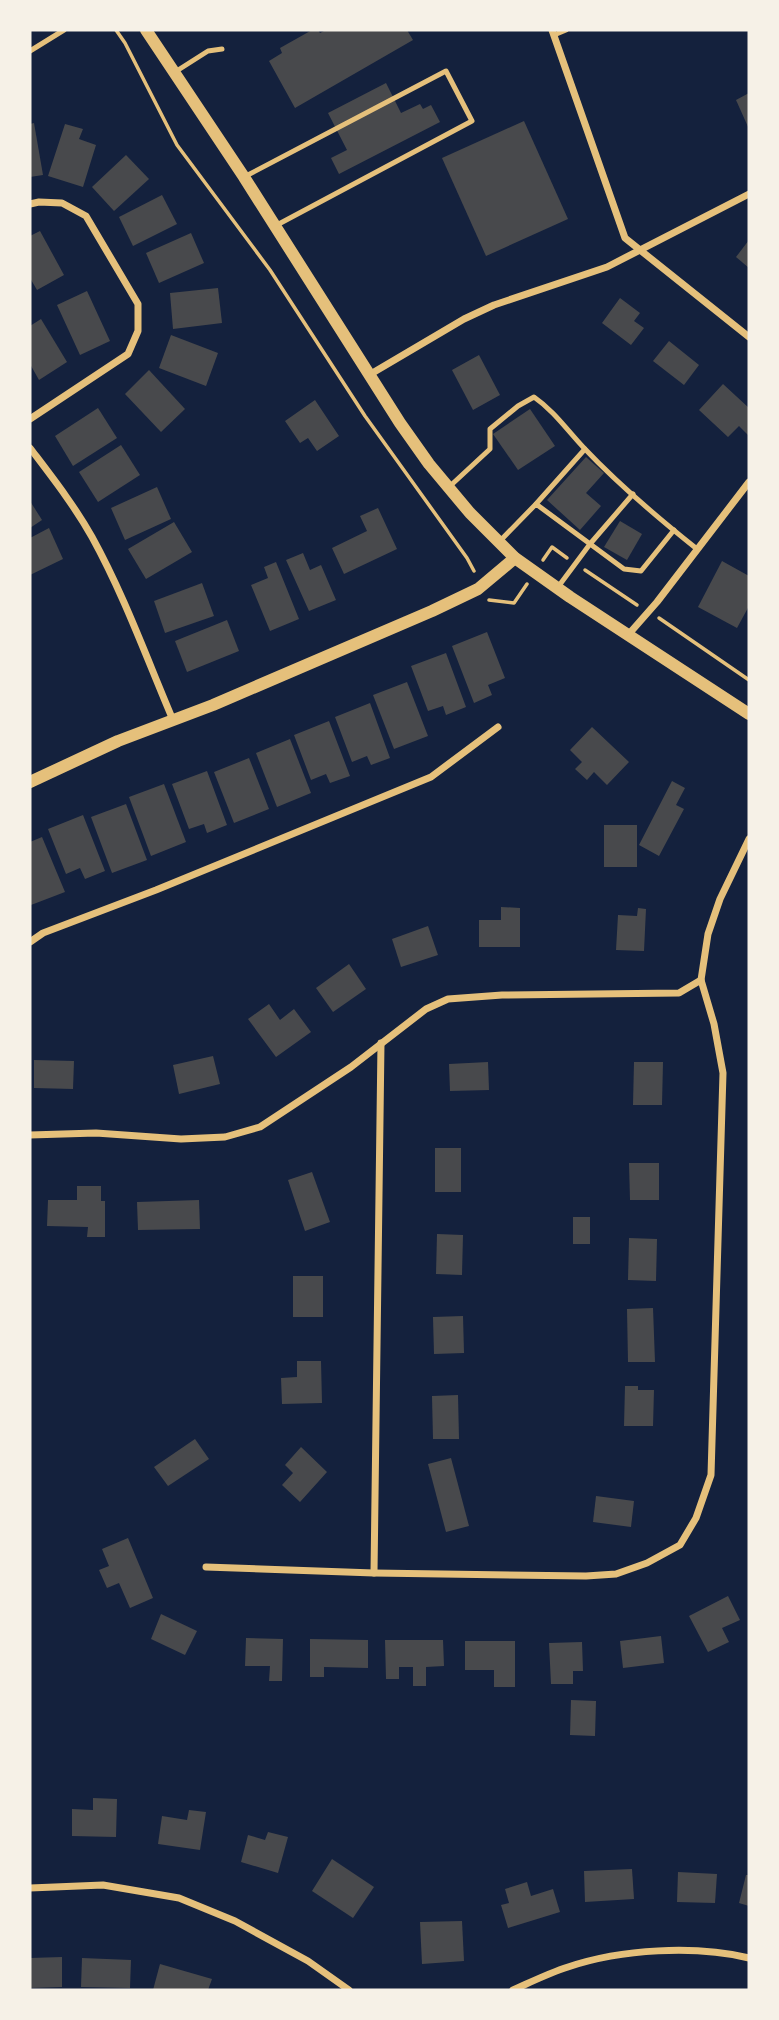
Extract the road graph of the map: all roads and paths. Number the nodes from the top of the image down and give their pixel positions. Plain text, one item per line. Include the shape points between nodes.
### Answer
1 (64, 30) edge
2 (146, 30) edge
3 (566, 30) edge
4 (553, 32) edge
5 (222, 49) dead end
6 (30, 51) edge
7 (175, 73) junction
8 (244, 177) junction
9 (749, 194) edge
10 (30, 204) edge
11 (275, 226) junction
12 (640, 251) junction
13 (749, 337) edge
14 (369, 375) junction
15 (30, 419) edge
16 (30, 448) edge
17 (585, 449) junction
18 (749, 482) edge
19 (448, 487) junction
20 (633, 494) junction
21 (536, 504) junction
22 (674, 530) junction
23 (499, 542) junction
24 (590, 544) junction
25 (697, 549) junction
26 (515, 558) junction
27 (557, 588) junction
28 (628, 636) junction
29 (749, 714) edge
30 (173, 720) junction
31 (498, 727) dead end
32 (30, 782) edge
33 (749, 839) edge
34 (30, 942) edge
35 (701, 980) junction
36 (382, 1043) junction
37 (30, 1135) edge
38 (206, 1567) dead end
39 (374, 1573) junction
40 (30, 1888) edge
41 (749, 1958) edge
42 (349, 1990) edge
43 (513, 1990) edge

1 - 6 lane
2 - 7 street
3 - 4 lane
4 - 12 street via 625,238
5 - 7 lane via 208,51
7 - 8 street
8 - 11 street
8 - 11 lane via 446,71 472,121
9 - 12 street
10 - 15 street via 62,203 86,216 138,304 138,331 128,354
11 - 14 street
12 - 13 street
12 - 14 street via 607,267 494,305
14 - 19 street
16 - 30 street via 92,537
17 - 19 lane via 534,397 490,429 490,449
17 - 20 lane
17 - 21 lane
18 - 25 street
19 - 23 street
20 - 22 lane
20 - 24 lane
21 - 23 lane
21 - 24 lane
22 - 24 lane via 641,571 624,569
22 - 25 lane
23 - 26 street
24 - 27 lane
25 - 28 street
26 - 27 street
26 - 30 street via 478,589 432,611
27 - 28 street
28 - 29 street
30 - 32 street
31 - 34 street via 431,777
33 - 35 street via 708,934
35 - 36 street via 679,993 448,999 426,1009
35 - 39 street via 723,1073 711,1475 696,1518 680,1545 616,1574
36 - 37 street via 299,1104 260,1127 225,1137
36 - 39 street
38 - 39 street
40 - 42 street via 103,1885 179,1898 248,1927
41 - 43 street via 686,1951 621,1954 569,1967

